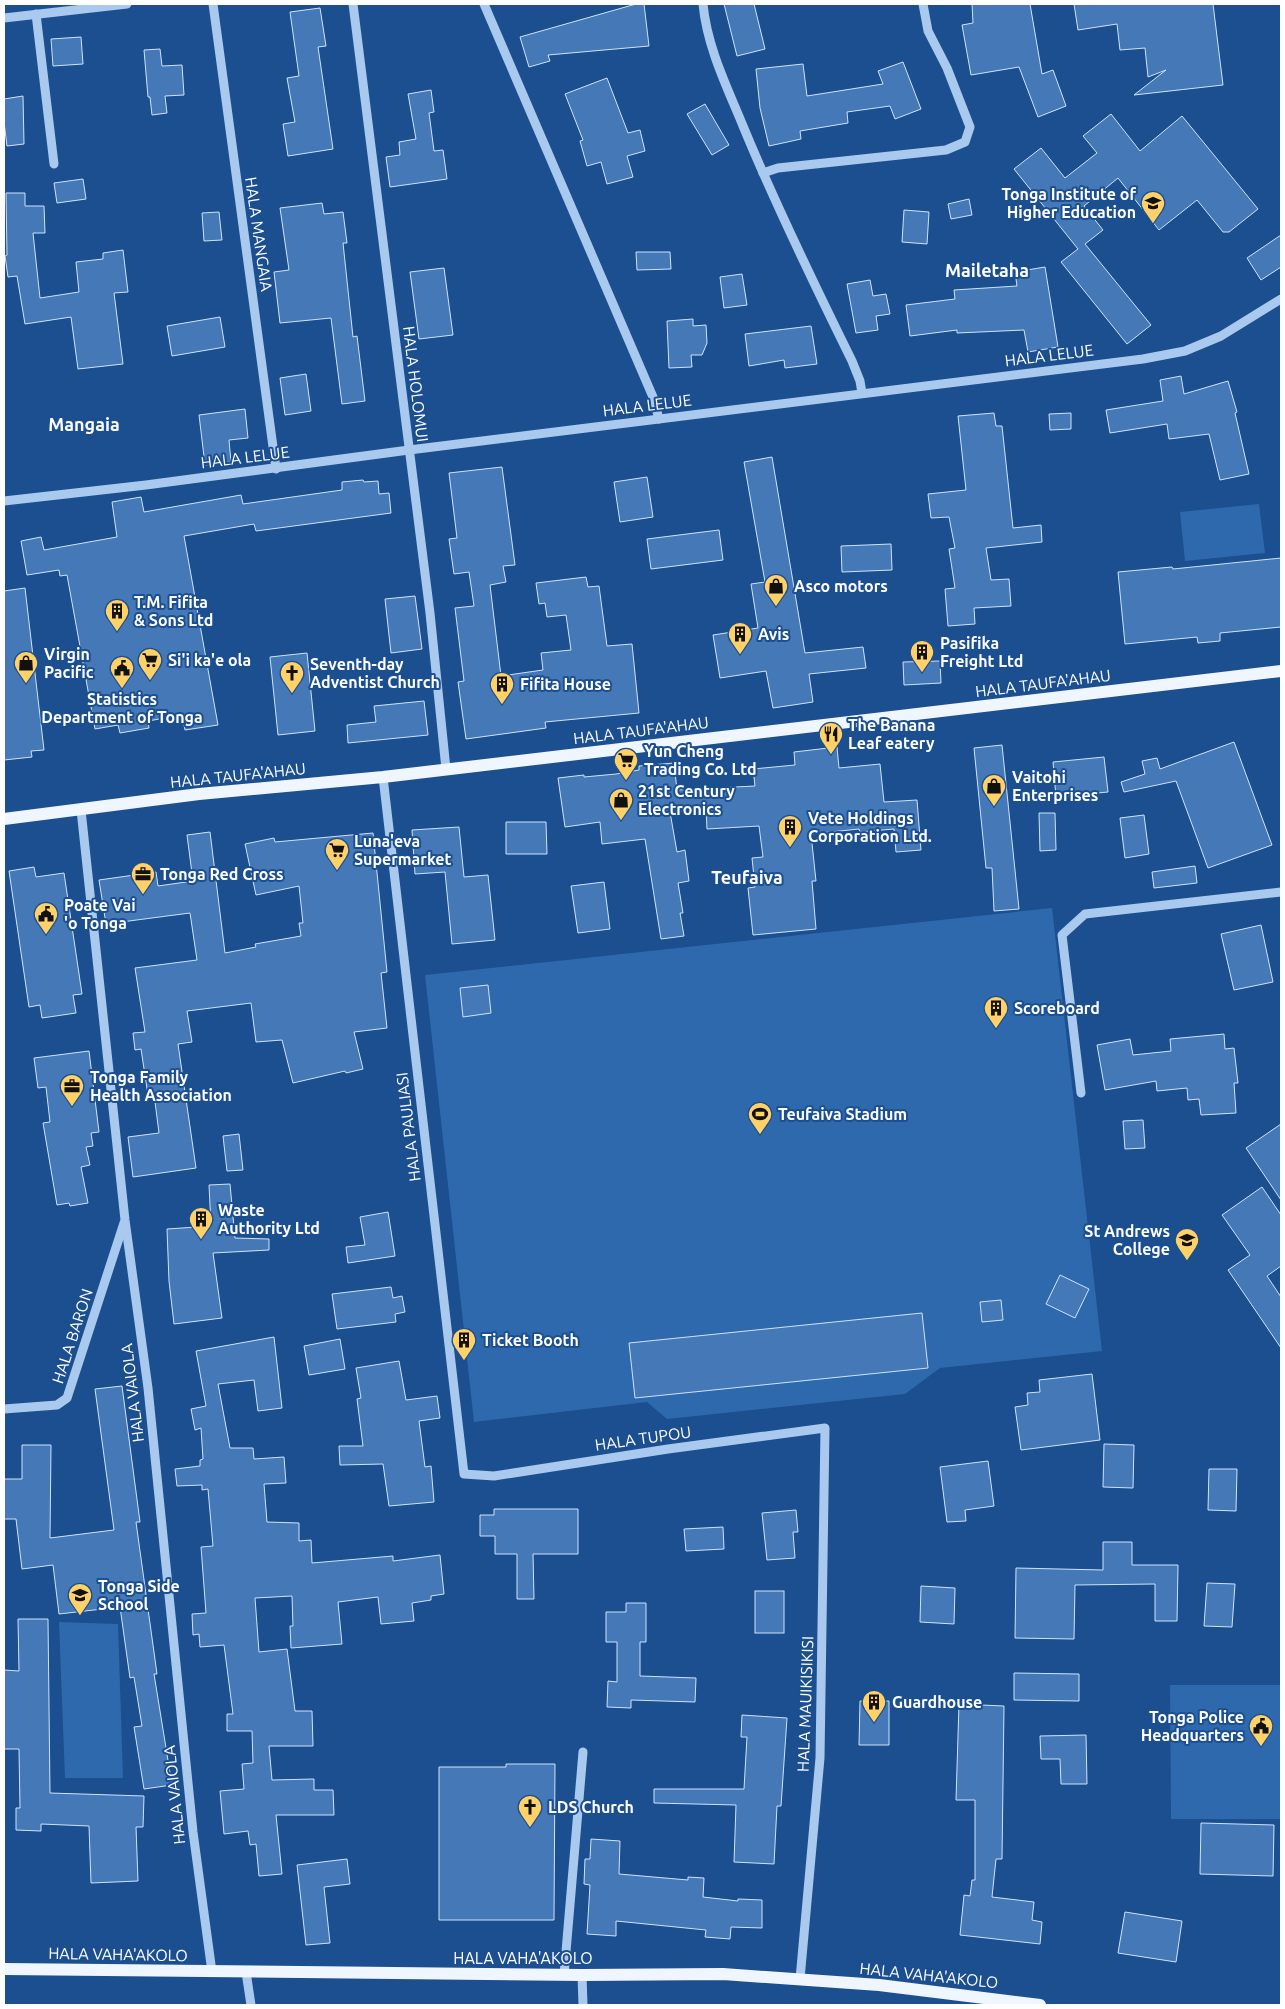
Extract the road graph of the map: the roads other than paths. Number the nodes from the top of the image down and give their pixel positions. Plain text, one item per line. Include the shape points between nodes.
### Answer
1 (127, 4) edge
2 (213, 4) edge
3 (353, 4) edge
4 (484, 4) edge
5 (703, 4) edge
6 (923, 4) edge
7 (36, 14) junction
8 (4, 18) edge
9 (54, 164) dead end
10 (762, 173) junction
11 (1281, 299) edge
12 (862, 393) junction
13 (659, 419) junction
14 (409, 450) junction
15 (276, 468) junction
16 (4, 501) edge
17 (1281, 672) edge
18 (446, 769) junction
19 (383, 776) junction
20 (81, 810) junction
21 (4, 819) edge
22 (1281, 892) edge
23 (1081, 1093) dead end
24 (125, 1220) junction
25 (4, 1409) edge
26 (825, 1428) joint
27 (464, 1474) joint
28 (583, 1752) dead end
29 (4, 1969) edge
30 (212, 1972) junction
31 (246, 1972) junction
32 (564, 1974) junction
33 (582, 1975) junction
34 (800, 1979) junction
35 (1004, 2003) edge
36 (252, 2005) edge
37 (583, 2005) edge
38 (1040, 2005) edge

1 - 7 street
2 - 15 street, HALA MANGAIA
3 - 14 street, HALA HOLOMUI
4 - 13 street via 653,397
5 - 10 street via 708,36
6 - 10 street via 928,31 951,77 970,127 965,142 946,150 778,168
7 - 8 street
7 - 9 street
10 - 12 street via 852,361
11 - 12 street, HALA LELUE via 1221,336 1185,351
12 - 13 street, HALA LELUE
13 - 14 street, HALA LELUE
14 - 15 street, HALA LELUE
14 - 18 street, HALA HOLOMUI
15 - 16 street, HALA LELUE
17 - 18 main road, HALA TAUFA'AHAU
18 - 19 main road, HALA TAUFA'AHAU
19 - 20 main road, HALA TAUFA'AHAU via 199,794
19 - 27 street, HALA PAULIASI
20 - 21 main road, HALA TAUFA'AHAU
20 - 24 street, HALA VAIOLA
22 - 23 street via 1084,914 1062,935
24 - 25 street, HALA BARON via 67,1398 57,1405
24 - 30 street, HALA VAIOLA via 148,1388 193,1832
26 - 27 street, HALA TUPOU via 494,1476
26 - 34 street, HALA MAUIKISIKISI via 820,1758
28 - 32 street
29 - 30 main road, HALA VAHA'AKOLO
30 - 31 main road, HALA VAHA'AKOLO
31 - 32 main road, HALA VAHA'AKOLO
31 - 36 street
32 - 33 main road, HALA VAHA'AKOLO
33 - 34 main road, HALA VAHA'AKOLO via 722,1974
33 - 37 street
34 - 35 main road, HALA VAHA'AKOLO via 879,1985
35 - 38 main road, HALA VAHA'AKOLO

